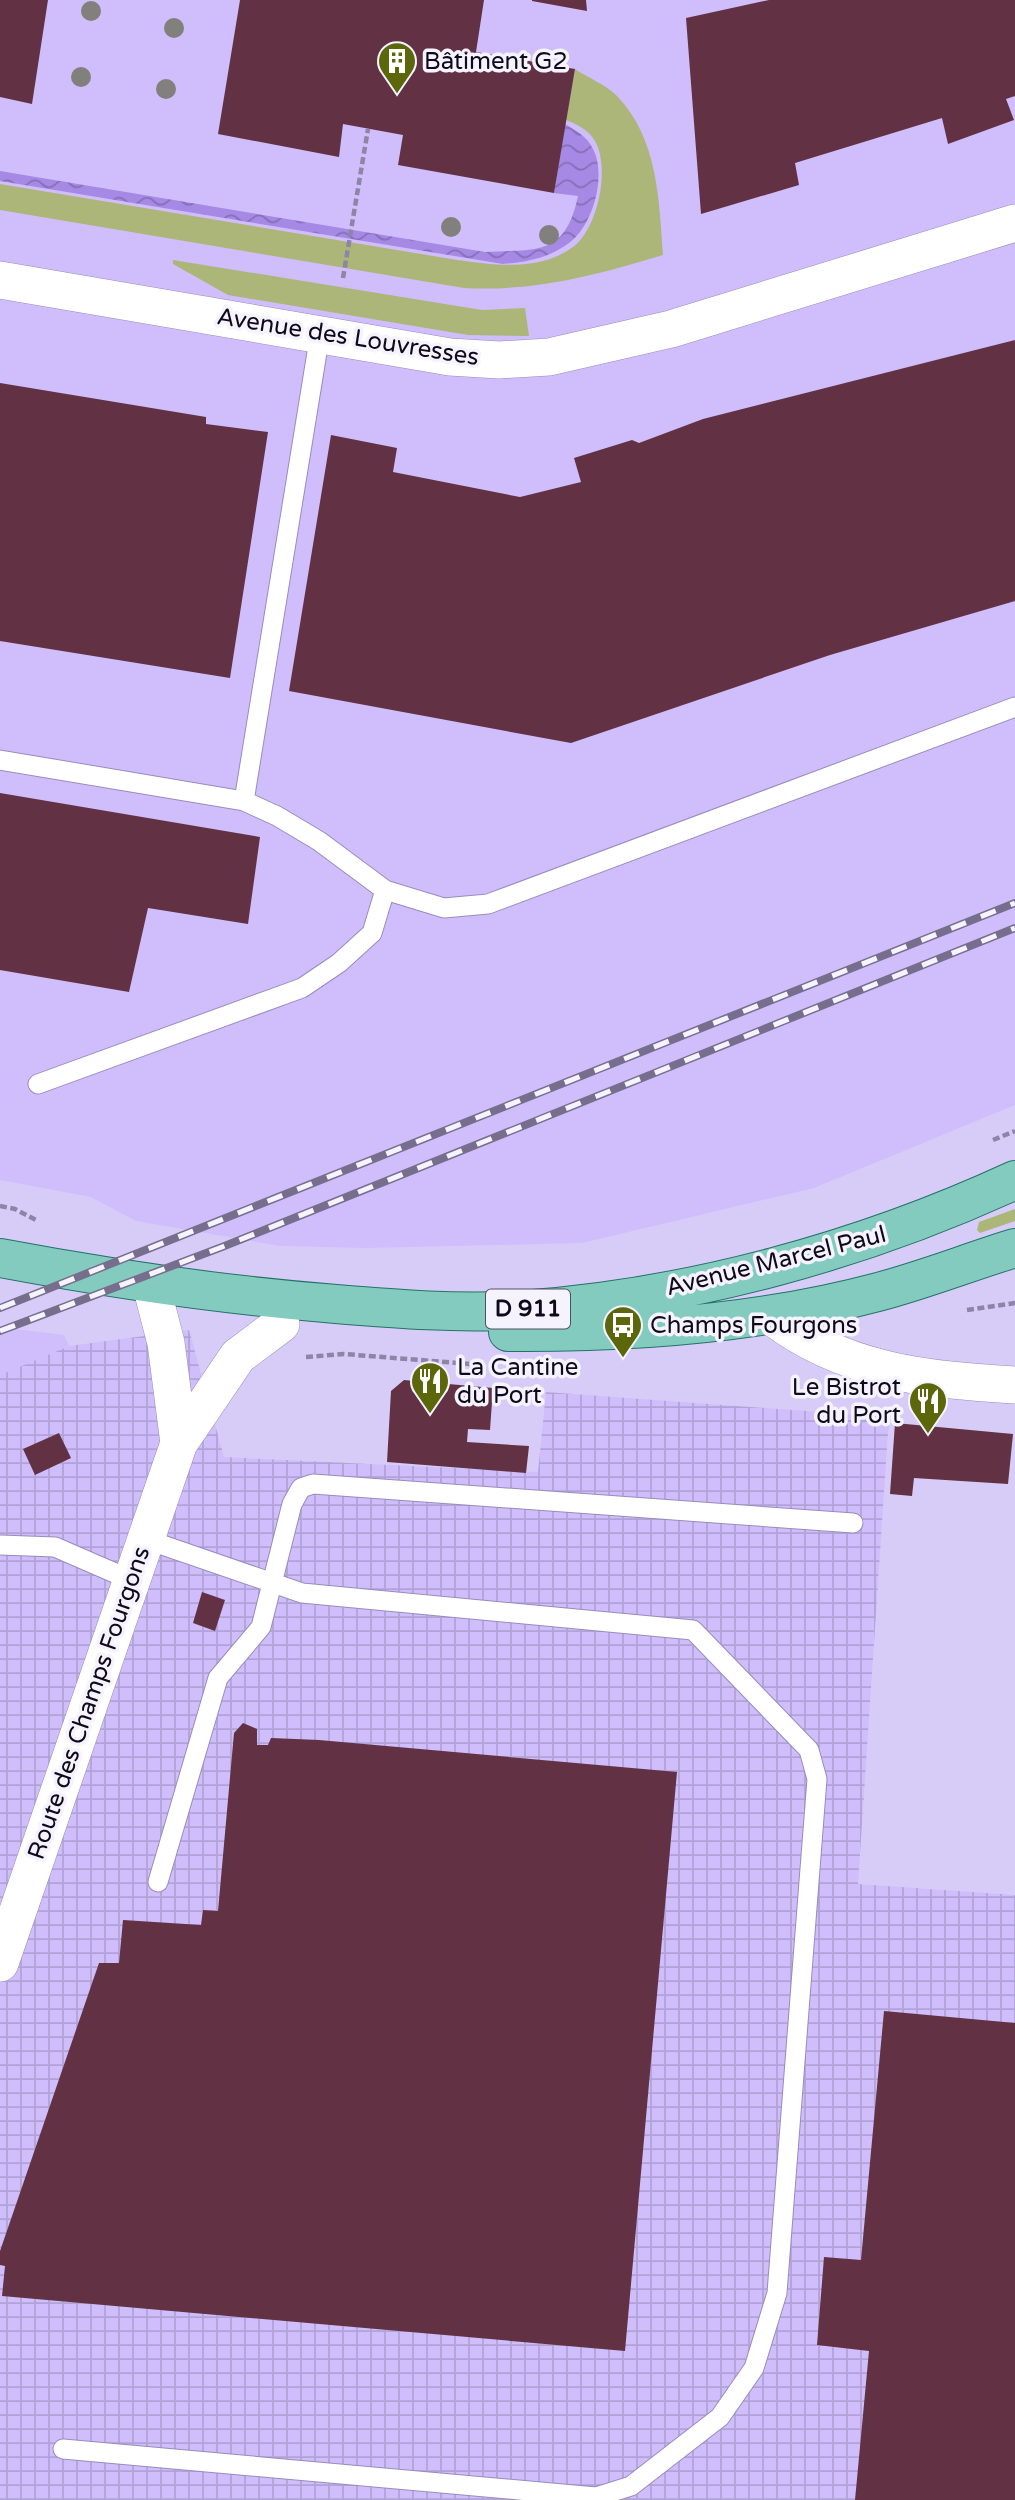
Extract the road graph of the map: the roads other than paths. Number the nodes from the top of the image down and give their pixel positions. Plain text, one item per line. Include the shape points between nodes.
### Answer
1 (1015, 223) edge
2 (0, 280) edge
3 (320, 334) junction
4 (1015, 707) edge
5 (0, 760) edge
6 (244, 801) junction
7 (385, 890) junction
8 (38, 1084) dead end
9 (1015, 1180) edge
10 (1015, 1248) edge
11 (0, 1258) edge
12 (151, 1285) junction
13 (770, 1315) junction
14 (281, 1324) junction
15 (1015, 1385) edge
16 (178, 1443) junction
17 (853, 1523) dead end
18 (145, 1539) junction
19 (0, 1545) edge
20 (131, 1580) junction
21 (273, 1583) junction
22 (158, 1882) dead end
23 (0, 1964) edge
24 (62, 2449) dead end

1 - 3 street, Avenue des Louvresses via 671,329 548,357 450,356
2 - 3 street, Avenue des Louvresses
3 - 6 lane
4 - 7 lane via 488,904 444,908
5 - 6 lane
6 - 7 lane via 308,835
7 - 8 lane via 372,933 302,988
9 - 12 main road, Avenue Marcel Paul / D 911 via 896,1230 713,1282 520,1310 395,1308
10 - 13 main road, Avenue Marcel Paul / D 911 via 878,1292
11 - 12 main road, Avenue Marcel Paul / D 911
12 - 14 main road, Avenue Marcel Paul / D 911
12 - 16 street, Route des Champs Fourgons via 166,1343
13 - 14 main road, Avenue Marcel Paul / D 911 via 601,1333 399,1331
13 - 15 street via 807,1342 880,1369 926,1380
14 - 16 street, Route des Champs Fourgons via 239,1356
16 - 18 street, Route des Champs Fourgons
17 - 21 lane via 313,1484 301,1488 292,1504
18 - 20 street, Route des Champs Fourgons
18 - 21 lane
19 - 20 lane via 55,1547
20 - 23 street, Route des Champs Fourgons
21 - 22 lane via 261,1627 218,1678
21 - 24 lane via 302,1593 693,1630 809,1750 817,1779 777,2293 754,2368 720,2417 631,2486 596,2497

